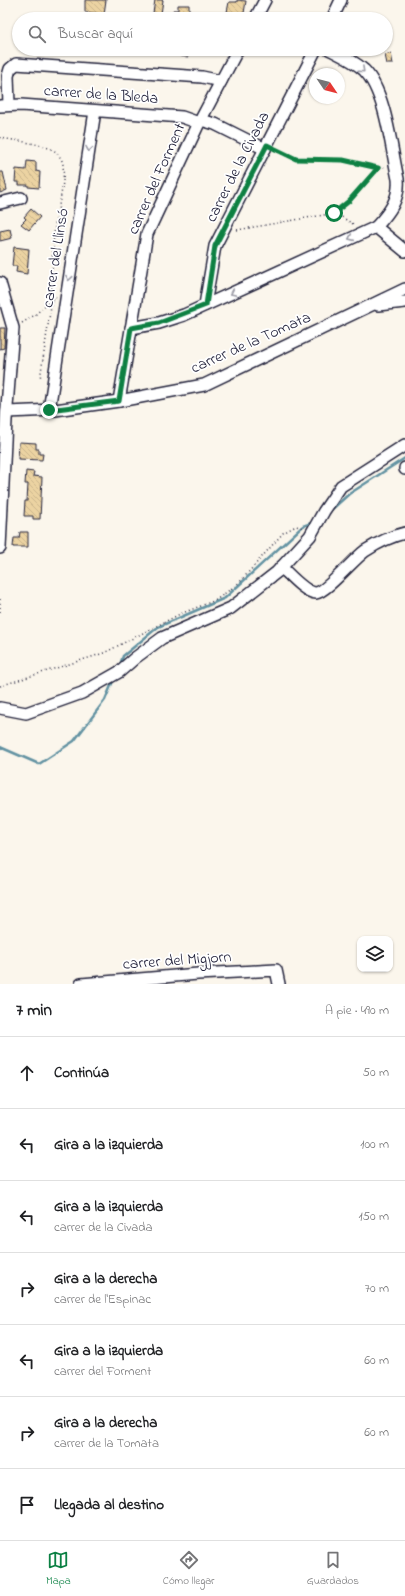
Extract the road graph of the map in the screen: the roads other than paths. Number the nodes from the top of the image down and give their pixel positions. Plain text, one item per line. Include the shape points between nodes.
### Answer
1 (265, 0) edge
2 (341, 0) edge
3 (259, 12) edge
4 (335, 12) edge
5 (234, 56) edge
6 (312, 56) edge
7 (344, 56) edge
8 (221, 81) junction
9 (5, 106) edge
10 (95, 111) junction
11 (200, 121) junction
12 (266, 147) junction
13 (21, 198) dead end
14 (0, 203) edge
15 (376, 227) junction
16 (405, 251) edge
17 (0, 283) edge
18 (405, 290) edge
19 (405, 302) edge
20 (206, 305) junction
21 (370, 305) junction
22 (131, 328) junction
23 (119, 401) junction
24 (49, 410) junction
25 (4, 417) edge
26 (405, 445) edge
27 (1, 503) edge
28 (405, 533) edge
29 (0, 548) edge
30 (281, 567) junction
31 (0, 708) edge
32 (81, 984) edge
33 (279, 984) edge

1 - 3 street
2 - 4 street
5 - 8 street, carrer del Forment
6 - 12 street, carrer de la Civada
7 -> 15 street via 364,70 375,85 395,164 399,189 387,216
8 - 9 street via 202,77 16,64 10,69 8,76
8 - 11 street, carrer del Forment
9 - 10 street, carrer de la Bleda
10 - 11 street, carrer de la Bleda via 182,117
10 -> 24 street, carrer del Llinsó
11 - 12 street, carrer de la Bleda via 215,124
11 - 22 street, carrer del Forment via 147,234
12 - 20 street, carrer de la Civada via 215,246
13 - 14 street
15 - 16 street
15 -> 20 street
17 - 25 street via 13,328
18 - 21 street, carrer de la Tomata
19 - 21 street
20 - 22 street via 159,323
21 - 23 street, carrer de la Tomata via 204,385
22 - 23 street, carrer del Forment
23 - 24 street, carrer de la Tomata
24 - 25 street, carrer de la Tomata
25 - 27 street
26 - 30 street via 341,486 310,536
27 - 29 street
28 - 30 street via 365,551 323,590 315,593 306,590
30 - 31 street via 231,608 162,638 119,672 82,693 26,713
32 - 33 street, carrer del Migjorn via 276,970

